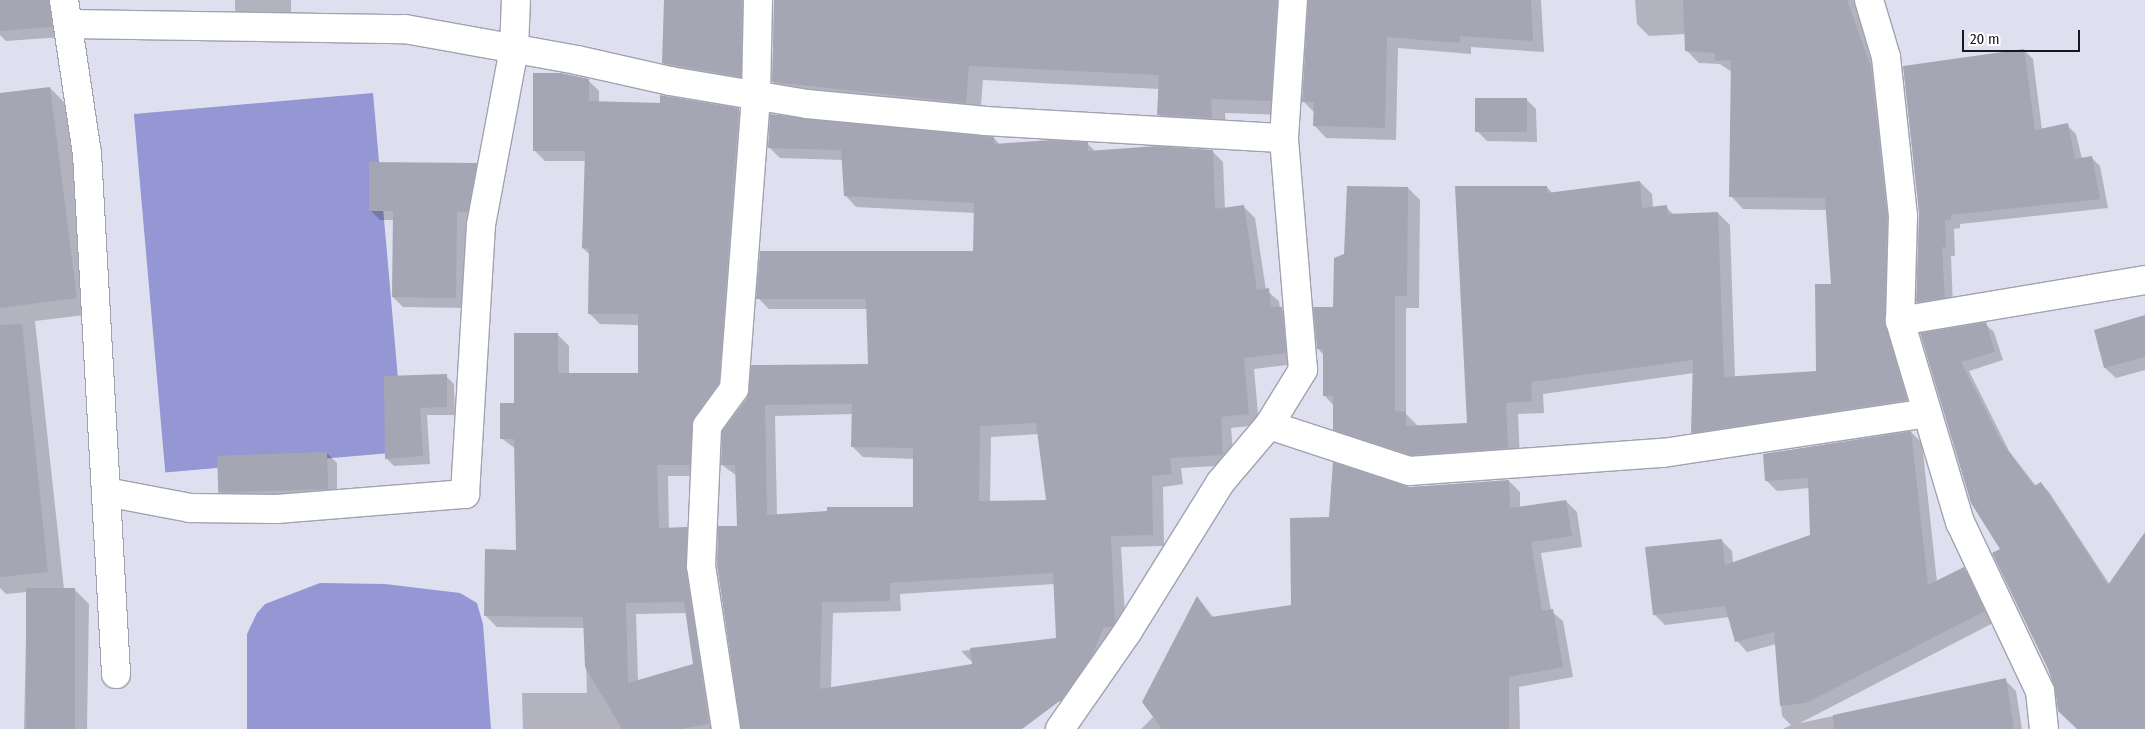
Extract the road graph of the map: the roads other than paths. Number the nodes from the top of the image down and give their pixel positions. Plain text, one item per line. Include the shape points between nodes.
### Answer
1 (516, 0) edge
2 (758, 0) edge
3 (1293, 0) edge
4 (1869, 0) edge
5 (66, 12) edge
6 (514, 49) junction
7 (756, 95) junction
8 (1284, 138) junction
9 (2145, 280) edge
10 (1900, 321) junction
11 (1927, 413) junction
12 (1270, 425) junction
13 (106, 492) junction
14 (116, 674) dead end
15 (726, 729) edge
16 (1060, 729) edge
17 (2044, 729) edge

1 - 6 street
2 - 7 street
3 - 8 street
4 - 10 street via 1886,57 1903,215
5 - 6 street via 405,29
5 - 13 street via 87,153
6 - 7 street
6 - 13 street via 481,225 465,494 277,509 190,508
7 - 8 street via 807,104 986,121
7 - 15 street via 734,389 707,426 702,566
8 - 12 street via 1303,370
9 - 10 street
10 - 11 street
11 - 12 street via 1663,453 1409,471
11 - 17 street via 1960,522 2040,691
12 - 16 street via 1220,483 1128,631
13 - 14 street

